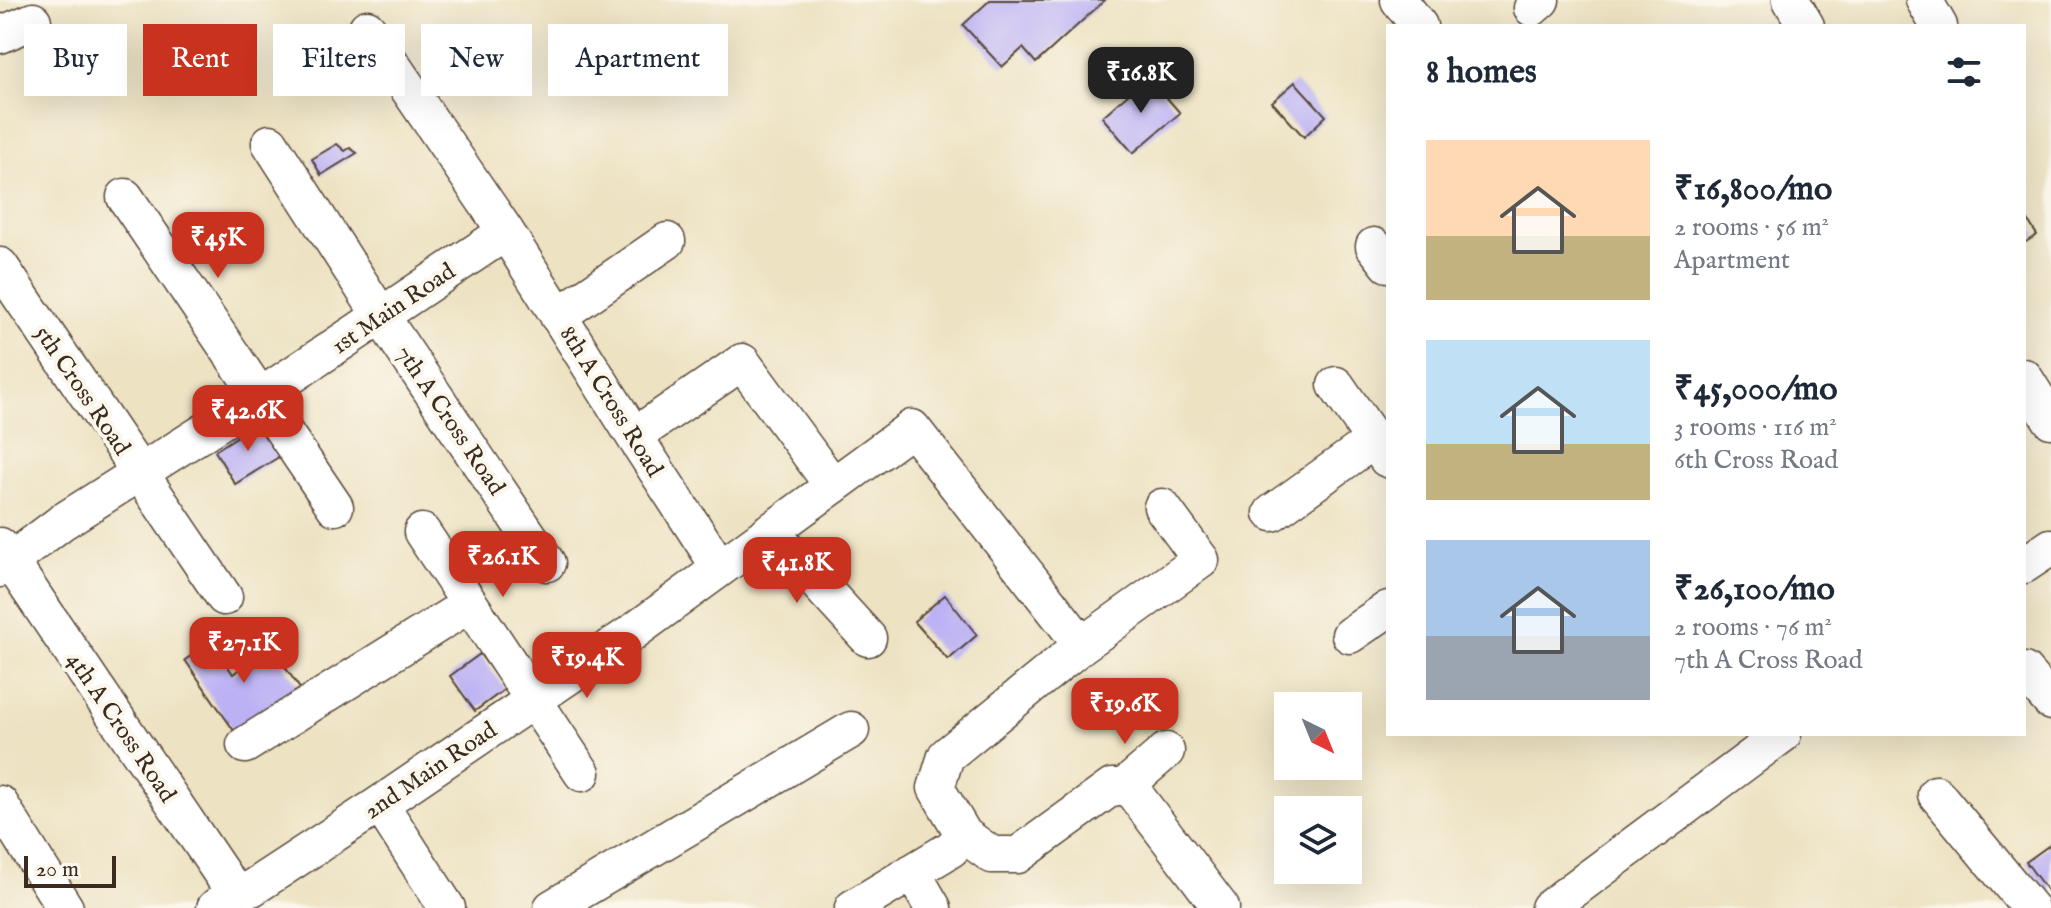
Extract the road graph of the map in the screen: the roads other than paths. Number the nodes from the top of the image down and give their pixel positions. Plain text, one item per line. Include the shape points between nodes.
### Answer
1 (1399, 0) edge
2 (1791, 0) edge
3 (1924, 0) edge
4 (33, 21) dead end
5 (1417, 24) edge
6 (1805, 24) edge
7 (1938, 24) edge
8 (0, 35) edge
9 (405, 84) edge
10 (270, 143) dead end
11 (125, 197) dead end
12 (506, 232) junction
13 (667, 241) dead end
14 (0, 266) edge
15 (381, 316) junction
16 (558, 316) junction
17 (2026, 380) edge
18 (1336, 385) dead end
19 (261, 396) junction
20 (2051, 420) edge
21 (634, 436) junction
22 (1381, 450) edge
23 (138, 473) junction
24 (833, 486) junction
25 (335, 507) dead end
26 (1162, 507) dead end
27 (1272, 513) dead end
28 (770, 531) junction
29 (422, 532) dead end
30 (2051, 547) edge
31 (3, 559) edge
32 (547, 563) dead end
33 (2026, 564) edge
34 (720, 568) junction
35 (224, 597) dead end
36 (470, 604) junction
37 (1386, 610) edge
38 (1350, 635) dead end
39 (868, 638) dead end
40 (1082, 645) junction
41 (2026, 673) edge
42 (534, 700) junction
43 (2051, 702) edge
44 (851, 730) dead end
45 (1769, 738) edge
46 (245, 745) dead end
47 (1166, 751) dead end
48 (582, 773) dead end
49 (1124, 787) junction
50 (1936, 794) dead end
51 (0, 804) edge
52 (380, 804) junction
53 (964, 835) junction
54 (912, 872) junction
55 (242, 899) edge
56 (65, 908) edge
57 (447, 908) edge
58 (552, 908) edge
59 (853, 908) edge
60 (933, 908) edge
61 (1221, 908) edge
62 (1549, 908) edge
63 (2030, 908) edge

1 - 5 street
2 - 6 street
3 - 7 street
4 - 8 street
9 - 12 street, 8th A Cross Road
10 - 15 street, 7th A Cross Road
11 - 19 street
12 - 15 street, 1st Main Road
12 - 16 street, 8th A Cross Road
13 - 16 street
14 - 23 street, 5th Cross Road
15 - 19 street, 1st Main Road
15 - 32 street, 7th A Cross Road
16 - 21 street, 8th A Cross Road
17 - 20 street
18 - 22 street
19 - 23 street, 1st Main Road
19 - 25 street
21 - 24 street via 742,362
21 - 34 street, 8th A Cross Road
22 - 27 street
23 - 31 street, 1st Main Road
23 - 35 street, 5th Cross Road
24 - 28 street, 2nd Main Road
24 - 40 street, 2nd Main Road via 912,428
26 - 40 street via 1201,560
28 - 34 street, 2nd Main Road
28 - 39 street
29 - 36 street
30 - 33 street
31 - 55 street, 4th A Cross Road
34 - 42 street, 2nd Main Road
36 - 42 street
36 - 46 street
37 - 38 street
40 - 53 street via 946,756 936,788
41 - 43 street
42 - 48 street
42 - 52 street, 2nd Main Road
44 - 58 street
45 - 62 street
47 - 49 street
49 - 53 street via 1112,787 1018,855 992,855
49 - 61 street
50 - 63 street
51 - 56 street
52 - 55 street, 2nd Main Road
52 - 57 street
53 - 54 street
54 - 59 street
54 - 60 street

